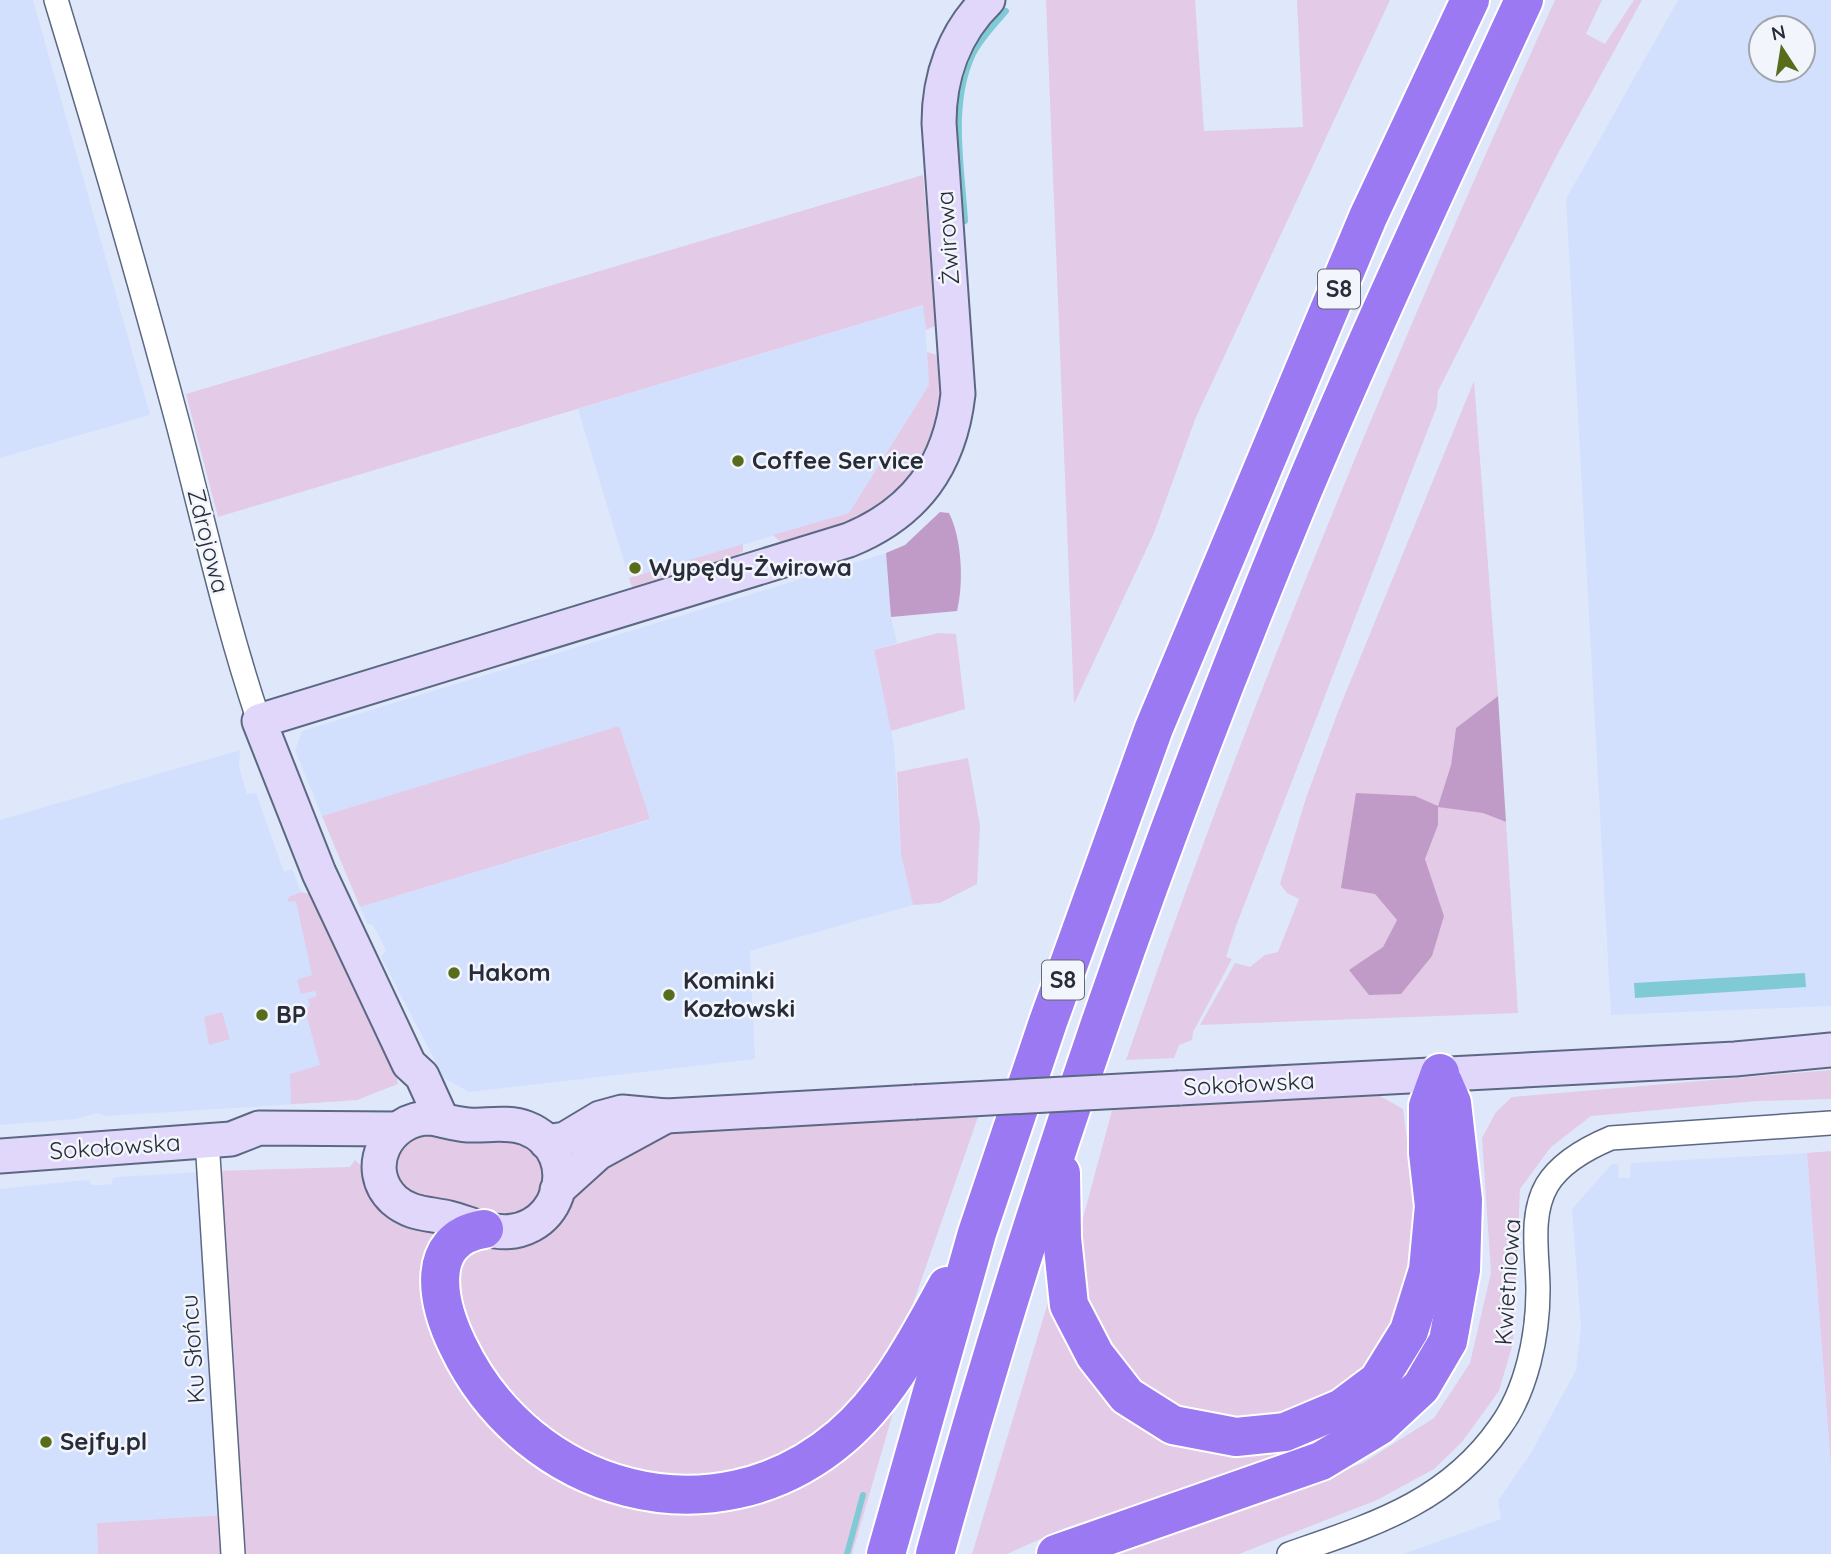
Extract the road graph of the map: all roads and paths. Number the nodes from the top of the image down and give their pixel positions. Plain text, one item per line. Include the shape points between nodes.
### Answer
1 (56, 0) edge
2 (988, 0) edge
3 (1470, 0) edge
4 (1524, 0) edge
5 (259, 721) junction
6 (1831, 1050) edge
7 (409, 1064) junction
8 (1440, 1073) junction
9 (666, 1116) junction
10 (442, 1120) junction
11 (1831, 1123) edge
12 (398, 1127) junction
13 (1061, 1139) junction
14 (219, 1140) junction
15 (546, 1142) junction
16 (0, 1156) edge
17 (381, 1159) junction
18 (557, 1190) junction
19 (484, 1229) junction
20 (977, 1233) junction
21 (233, 1554) edge
22 (887, 1554) edge
23 (935, 1554) edge
24 (1056, 1554) edge
25 (1289, 1554) edge

1 - 5 street, Zdrojowa
2 - 5 street, Żwirowa via 952,52 940,96 958,394 942,459 927,483 885,523 849,540
3 - 20 highway, S8 via 1368,217 1154,728
4 - 13 highway, S8 via 1304,488 1175,813
5 - 7 street, Zdrojowa via 319,873
6 - 8 street, Sokołowska
7 - 10 street, Zdrojowa via 422,1076
7 - 12 street
8 - 9 street, Sokołowska, bridge
8 - 13 highway via 1428,1106 1434,1206 1428,1270 1409,1331 1378,1381 1342,1408 1285,1432 1236,1437 1172,1425 1127,1396 1095,1355 1069,1305 1062,1238
8 - 24 highway via 1452,1103 1464,1200 1461,1270 1448,1341 1421,1387 1379,1426 1321,1461
9 - 15 street, Sokołowska via 611,1114 565,1139
9 - 18 street, Sokołowska via 613,1143
10 - 12 street via 421,1118
10 - 15 street via 526,1128
11 - 25 street, Kwietniowa via 1611,1138 1587,1148 1547,1185 1540,1205 1536,1324 1518,1393 1502,1425 1447,1483 1410,1508
12 - 14 street, Sokołowska via 259,1128
12 - 17 street
13 - 23 highway, S8
14 - 16 street, Sokołowska
14 - 17 street, Sokołowska via 262,1147 328,1146
14 - 21 street, Ku Słońcu
15 - 18 street via 559,1168
17 - 19 street via 383,1182 402,1207
18 - 19 street via 545,1214 532,1226 512,1233
19 - 20 highway via 468,1232 455,1242 440,1272 439,1291 459,1349 496,1407 541,1449 589,1475 618,1485 686,1494 723,1491 768,1479 810,1460 840,1437 881,1395
20 - 22 highway, S8

